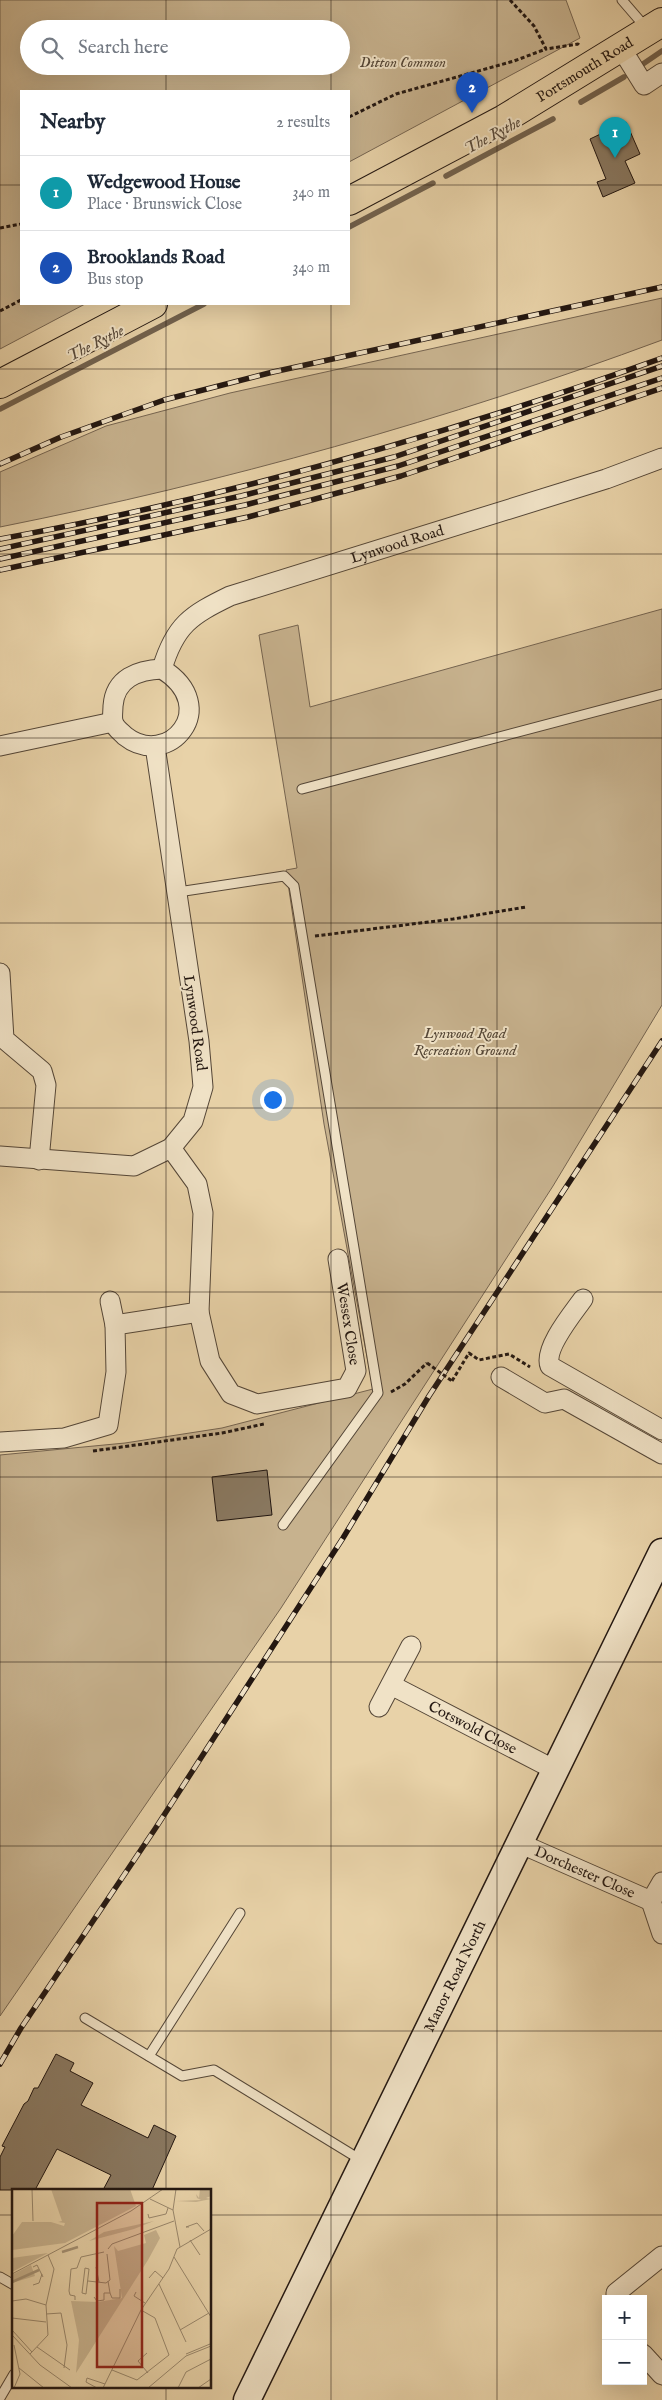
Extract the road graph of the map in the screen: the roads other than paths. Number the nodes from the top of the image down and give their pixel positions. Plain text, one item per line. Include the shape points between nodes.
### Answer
1 (622, 0) edge
2 (655, 26) edge
3 (621, 48) junction
4 (662, 73) edge
5 (350, 200) edge
6 (151, 305) edge
7 (0, 384) edge
8 (662, 458) edge
9 (162, 669) junction
10 (662, 694) edge
11 (113, 722) junction
12 (0, 746) edge
13 (155, 746) junction
14 (302, 790) dead end
15 (178, 892) junction
16 (0, 973) edge
17 (171, 1148) junction
18 (0, 1156) edge
19 (39, 1160) junction
20 (338, 1259) dead end
21 (583, 1298) dead end
22 (110, 1302) dead end
23 (199, 1312) junction
24 (115, 1324) junction
25 (501, 1377) dead end
26 (662, 1430) edge
27 (0, 1442) edge
28 (662, 1454) edge
29 (283, 1525) dead end
30 (659, 1564) edge
31 (411, 1646) dead end
32 (391, 1684) junction
33 (379, 1707) dead end
34 (555, 1770) junction
35 (519, 1843) junction
36 (662, 1882) edge
37 (651, 1901) junction
38 (240, 1913) dead end
39 (662, 1934) edge
40 (85, 2018) dead end
41 (149, 2056) junction
42 (364, 2162) junction
43 (662, 2256) edge
44 (0, 2277) edge
45 (12, 2284) edge
46 (616, 2295) edge
47 (647, 2358) edge
48 (662, 2375) edge
49 (12, 2377) edge
50 (0, 2398) edge
51 (247, 2400) edge

1 - 2 lane
2 - 3 main road, Portsmouth Road
3 - 4 street via 644,85
3 - 5 main road, Portsmouth Road via 504,119
6 - 7 main road
8 - 9 street, Lynwood Road via 606,479 230,596 186,622 168,647
9 - 11 street via 144,670 121,684 114,698
9 - 13 street via 184,687 190,710 182,731 172,740
10 - 14 lane
11 - 12 street
11 - 13 street via 130,739 142,745
13 - 15 street, Lynwood Road
15 - 17 street, Lynwood Road via 203,1087 193,1120
15 - 29 lane via 284,876 294,886 378,1393
16 - 19 street via 4,1039 42,1071 46,1085
17 - 19 street, Lynwood Road via 134,1166
17 - 23 street, Wessex Close via 197,1184 203,1213
18 - 19 street, Lynwood Road
20 - 23 street, Wessex Close via 356,1371 347,1388 257,1404 230,1394 210,1361
21 - 26 street via 553,1344 549,1354 550,1366
22 - 24 street
23 - 24 street
24 - 27 street via 116,1372 108,1425 64,1438
25 - 28 street via 545,1402 564,1399
30 - 34 street, Manor Road North
31 - 32 street
32 - 33 street
32 - 34 street, Cotswold Close
34 - 35 street, Manor Road North
35 - 37 street, Dorchester Close
35 - 42 street, Manor Road North
36 - 37 street, Dorchester Close
37 - 39 street, Dorchester Close
38 - 41 lane
40 - 41 lane
41 - 42 lane via 182,2076 214,2070
42 - 51 street, Manor Road North
43 - 46 street
44 - 45 lane
47 - 48 street
49 - 50 lane

